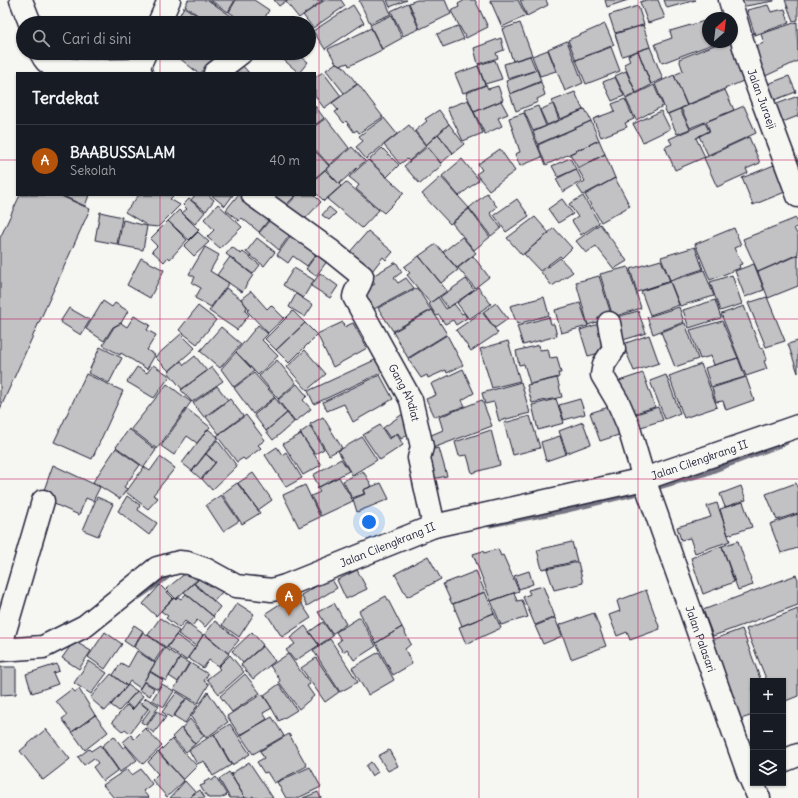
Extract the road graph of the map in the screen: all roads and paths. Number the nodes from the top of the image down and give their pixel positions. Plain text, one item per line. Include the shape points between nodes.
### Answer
1 (21, 0) edge
2 (169, 0) edge
3 (730, 0) edge
4 (27, 16) edge
5 (162, 16) edge
6 (46, 60) edge
7 (232, 60) edge
8 (141, 66) edge
9 (216, 72) edge
10 (254, 196) edge
11 (798, 196) edge
12 (609, 323) dead end
13 (798, 426) edge
14 (644, 479) junction
15 (43, 501) dead end
16 (434, 526) junction
17 (0, 649) edge
18 (798, 755) edge
19 (786, 760) edge
20 (750, 769) edge
21 (755, 786) edge
22 (759, 798) edge

1 - 4 street
2 - 5 street
3 - 11 street, Jalan Juraeji via 750,67
6 - 8 street via 54,66 79,70
7 - 9 street
10 - 16 street, Gang Ahdiat via 362,276 354,297 411,400 422,447 419,458
12 - 14 street, Jalan Palasari via 614,349 604,364 602,375 628,425
13 - 14 street, Jalan Cilengkrang II
14 - 16 street, Jalan Cilengkrang II
14 - 20 street, Jalan Palasari
15 - 17 street
16 - 17 street, Jalan Cilengkrang II via 272,590 236,586 188,563 179,562 157,568 85,626 43,647
18 - 19 street
21 - 22 street, Jalan Palasari

